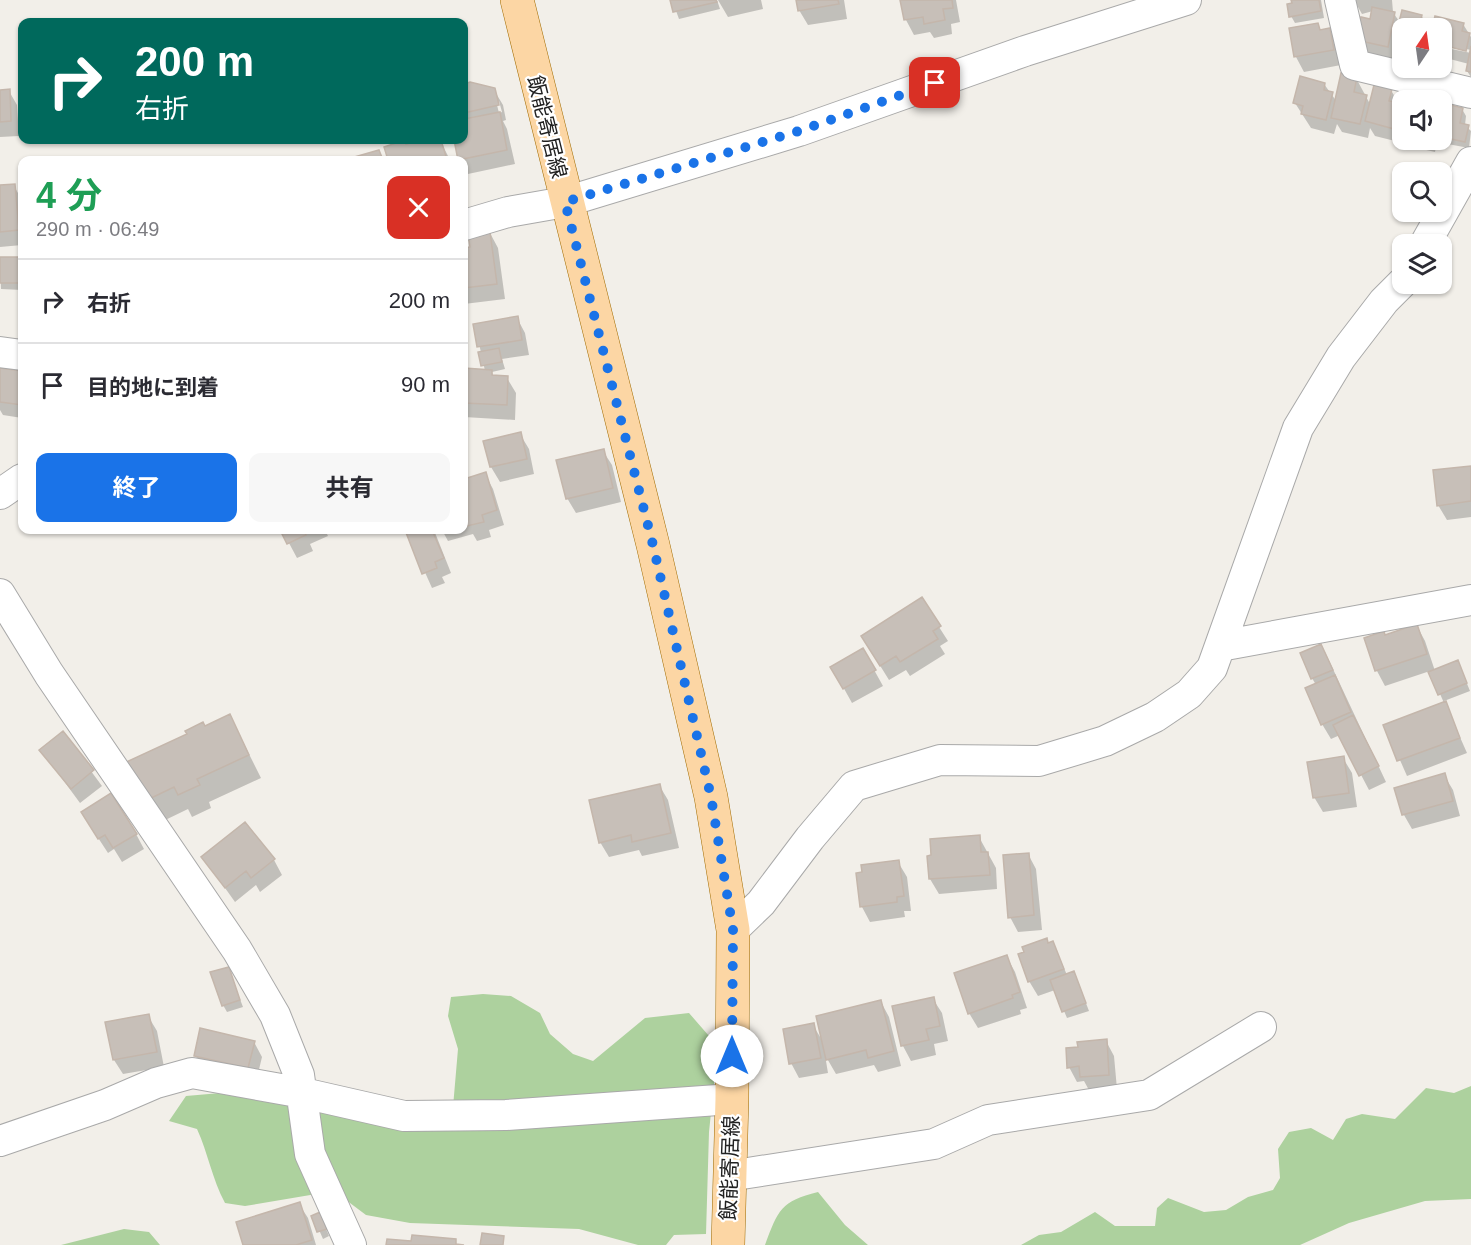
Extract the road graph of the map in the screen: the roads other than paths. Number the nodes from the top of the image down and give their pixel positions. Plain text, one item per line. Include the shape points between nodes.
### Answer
1 (516, 0) edge
2 (1186, 0) edge
3 (1340, 0) edge
4 (1471, 93) edge
5 (1471, 162) edge
6 (565, 202) junction
7 (468, 224) edge
8 (1431, 234) edge
9 (1392, 293) edge
10 (0, 352) edge
11 (18, 354) edge
12 (18, 482) edge
13 (0, 494) edge
14 (0, 594) edge
15 (1471, 600) edge
16 (1220, 646) junction
17 (733, 930) junction
18 (1261, 1028) dead end
19 (303, 1093) junction
20 (732, 1099) junction
21 (0, 1141) edge
22 (729, 1176) junction
23 (351, 1245) edge
24 (728, 1245) edge

1 - 6 main road, 飯能寄居線
2 - 6 street via 1025,51 799,131
3 - 4 street via 1355,65
5 - 8 street
6 - 7 street
6 - 17 main road, 飯能寄居線 via 686,683 711,797
9 - 16 street via 1341,357 1298,429
10 - 11 street
12 - 13 street
14 - 19 street via 49,674 237,950 274,1015
15 - 16 street
16 - 17 street via 1212,668 1189,694 1155,717 1105,741 1038,761 940,760 854,786 761,903
17 - 20 main road, 飯能寄居線
18 - 22 street via 1149,1095 988,1120 934,1144
19 - 20 street via 404,1116 506,1115
19 - 21 street via 192,1073
19 - 23 street via 310,1154
20 - 22 main road, 飯能寄居線
22 - 24 main road, 飯能寄居線

